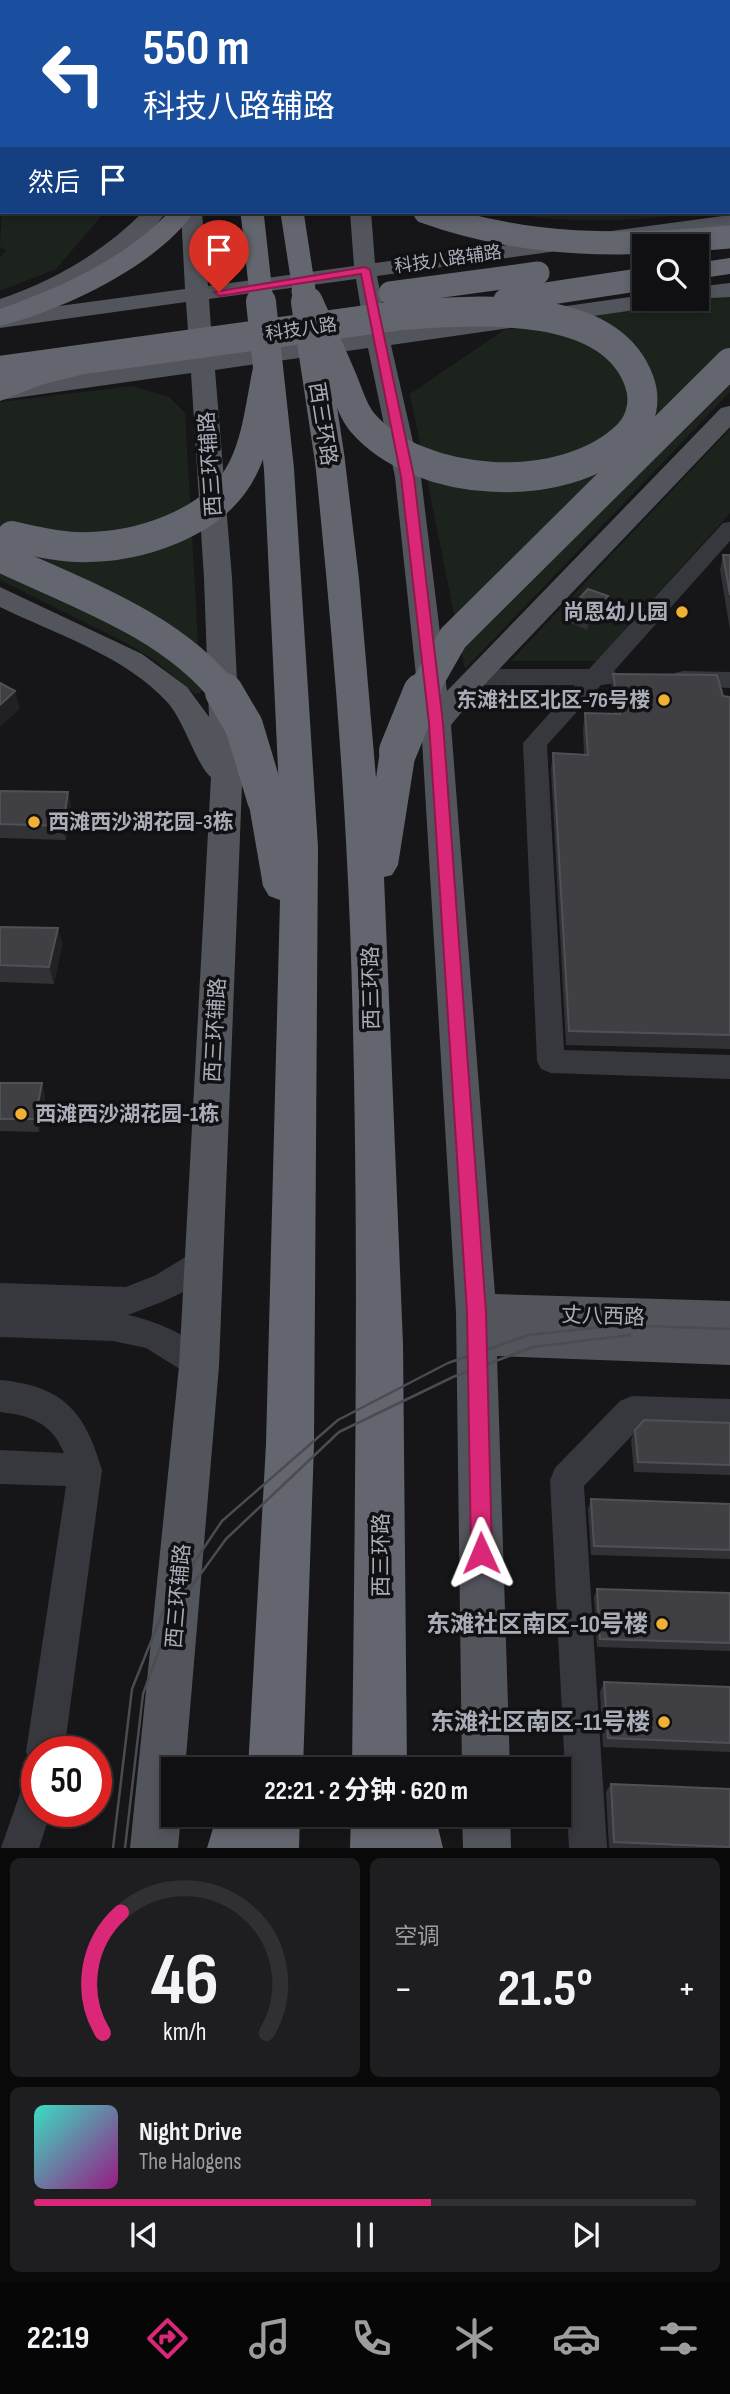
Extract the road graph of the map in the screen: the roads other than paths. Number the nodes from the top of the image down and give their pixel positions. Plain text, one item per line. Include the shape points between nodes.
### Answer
1 (153, 214) edge
2 (180, 214) edge
3 (191, 214) edge
4 (252, 214) edge
5 (292, 214) edge
6 (360, 214) edge
7 (432, 214) edge
8 (464, 214) edge
9 (730, 221) edge
10 (682, 234) edge
11 (730, 237) edge
12 (632, 244) edge
13 (632, 246) edge
14 (632, 246) edge
15 (730, 246) edge
16 (709, 249) edge
17 (730, 266) edge
18 (709, 269) edge
19 (365, 270) junction
20 (632, 281) edge
21 (730, 290) edge
22 (303, 291) junction
23 (709, 293) edge
24 (195, 296) junction
25 (632, 302) edge
26 (0, 307) edge
27 (0, 320) edge
28 (389, 328) junction
29 (0, 348) edge
30 (120, 356) junction
31 (730, 363) edge
32 (203, 365) junction
33 (268, 369) junction
34 (0, 371) edge
35 (0, 393) edge
36 (730, 413) edge
37 (730, 528) edge
38 (0, 531) edge
39 (0, 557) edge
40 (0, 596) edge
41 (475, 677) junction
42 (598, 677) junction
43 (637, 678) edge
44 (662, 678) edge
45 (728, 680) edge
46 (730, 704) edge
47 (436, 723) junction
48 (227, 785) junction
49 (369, 926) junction
50 (299, 985) junction
51 (730, 1067) edge
52 (205, 1258) junction
53 (0, 1297) edge
54 (730, 1320) edge
55 (0, 1322) edge
56 (477, 1324) junction
57 (730, 1346) edge
58 (199, 1366) junction
59 (0, 1396) edge
60 (730, 1415) edge
61 (0, 1467) edge
62 (85, 1470) junction
63 (278, 1711) junction
64 (382, 1714) junction
65 (47, 1736) edge
66 (264, 1757) edge
67 (276, 1757) edge
68 (380, 1757) edge
69 (392, 1757) edge
70 (485, 1757) edge
71 (22, 1827) edge
72 (241, 1827) edge
73 (272, 1827) edge
74 (379, 1827) edge
75 (410, 1827) edge
76 (486, 1827) edge
77 (14, 1844) edge
78 (154, 1848) edge
79 (235, 1848) edge
80 (271, 1848) edge
81 (378, 1848) edge
82 (415, 1848) edge
83 (487, 1848) edge
84 (588, 1848) edge

1 - 26 main road via 74,277
2 - 27 highway via 126,259
3 - 24 main road, 西三环辅路
4 - 33 highway, bridge
5 - 22 highway, 西三环路, bridge
6 - 19 main road
7 - 11 highway, bridge via 491,232 550,241 633,245
8 - 12 main road via 533,230
9 - 10 main road, 科技八路辅路
13 - 19 main road, 科技八路辅路
14 - 29 highway, 科技八路, bridge
15 - 16 highway
17 - 18 highway
19 - 24 main road, 科技八路辅路
19 - 28 main road
20 - 28 highway, 科技八路, bridge
21 - 23 main road
22 - 28 highway, bridge via 362,422 392,449 436,468 509,477 568,468 615,447 630,434 640,416 641,384 625,356 604,339 569,323 492,310
22 - 49 highway, 西三环路, bridge via 343,579
24 - 27 main road, 科技八路辅路
24 - 32 main road, 西三环辅路
25 - 28 main road
28 - 30 highway, 科技八路, bridge
28 - 32 main road
28 - 47 main road
30 - 34 highway, 科技八路, bridge
30 - 35 highway, bridge via 31,379
31 - 49 highway, bridge via 453,638 420,695 398,751
32 - 35 main road
32 - 48 main road, 西三环辅路
33 - 38 highway, bridge via 238,477 220,498 190,520 161,532 85,547 48,544
33 - 50 highway, bridge via 279,470 300,847
36 - 41 main road
37 - 42 street
39 - 50 highway, bridge via 163,639 198,664 231,701 246,729 266,799
40 - 48 main road via 129,661 168,686 202,726
41 - 42 street
41 - 47 main road
42 - 43 street
42 - 51 street via 536,743 551,1062
44 - 45 street
45 - 46 street
47 - 56 main road
48 - 52 main road, 西三环辅路
49 - 64 highway, 西三环路 via 380,1344
50 - 63 highway via 290,1444
52 - 53 street via 167,1285 126,1301
52 - 58 main road, 西三环辅路
54 - 56 main road, 丈八西路
55 - 58 street via 113,1326 153,1335
56 - 57 main road, 丈八西路
56 - 70 main road
58 - 78 main road, 西三环辅路
59 - 62 street via 47,1405 79,1441
60 - 84 street via 632,1412 567,1480
61 - 62 street
62 - 65 street
63 - 66 highway
63 - 67 highway
64 - 68 highway, 西三环路
64 - 69 highway
71 - 77 street
72 - 79 highway
73 - 80 highway
74 - 81 highway
75 - 82 highway
76 - 83 main road

